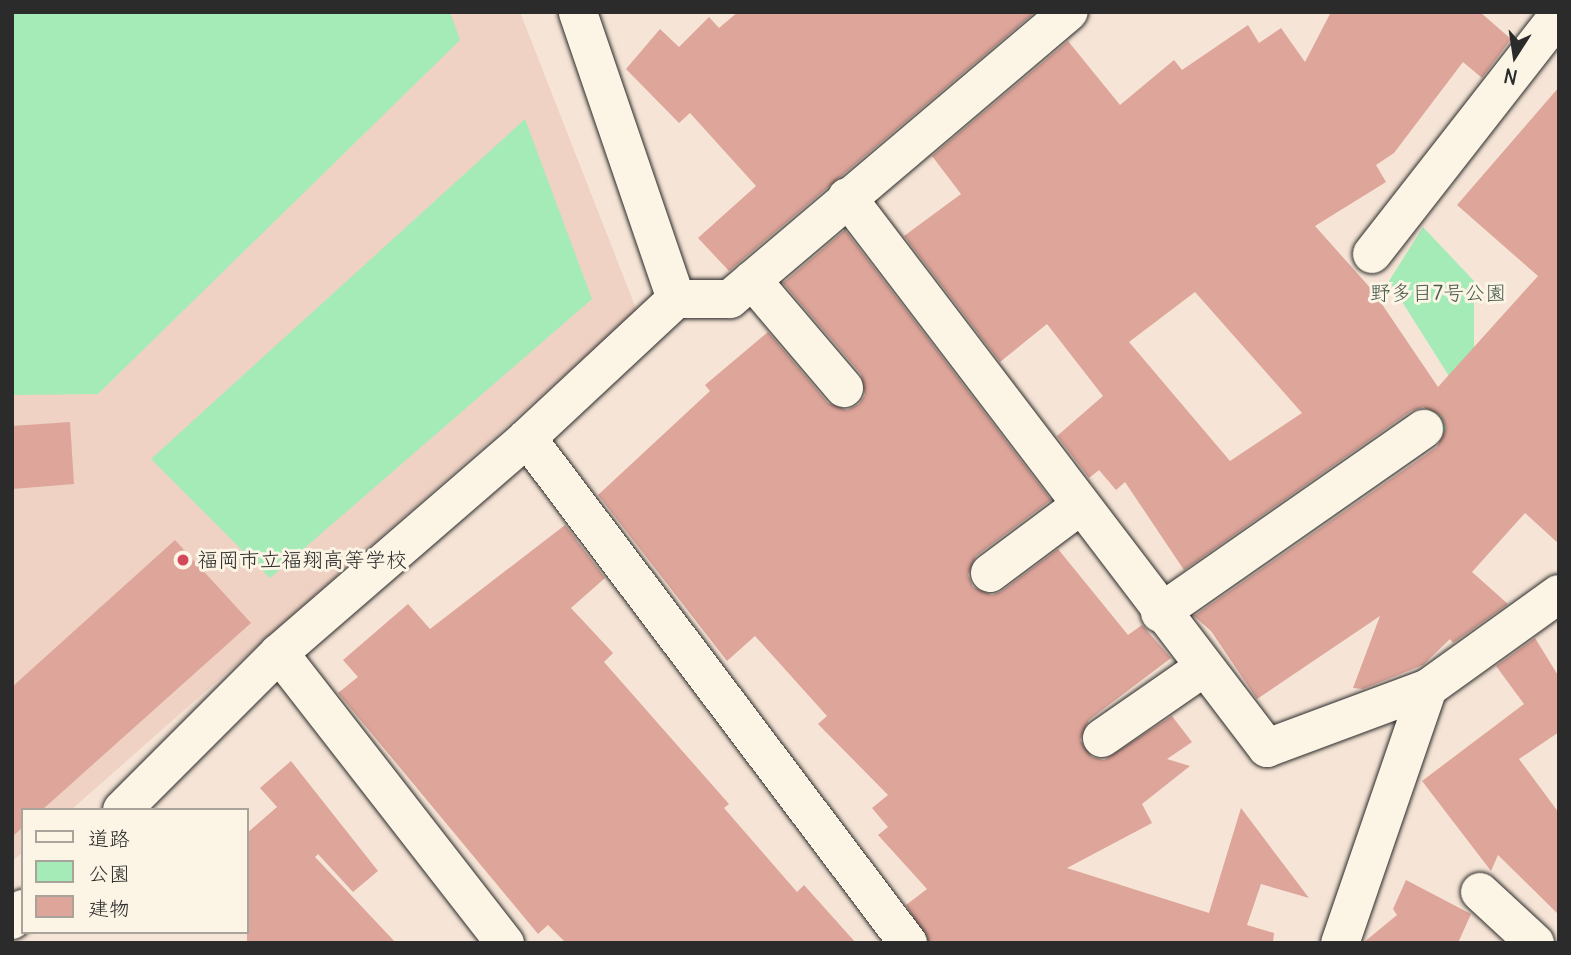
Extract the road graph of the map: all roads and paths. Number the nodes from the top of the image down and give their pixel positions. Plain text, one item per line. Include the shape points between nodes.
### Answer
1 (1069, 12) edge
2 (1558, 14) edge
3 (587, 17) edge
4 (847, 197) junction
5 (1372, 254) dead end
6 (752, 280) junction
7 (676, 299) junction
8 (844, 388) dead end
9 (1424, 429) dead end
10 (527, 438) junction
11 (1080, 506) junction
12 (990, 573) dead end
13 (1559, 594) edge
14 (1160, 613) junction
15 (279, 653) junction
16 (1203, 668) junction
17 (1428, 688) junction
18 (1102, 738) dead end
19 (124, 808) edge
20 (1480, 892) dead end
21 (505, 943) edge
22 (908, 943) edge
23 (1340, 943) edge
24 (1535, 943) edge

1 - 4 street
2 - 5 street
3 - 7 street
4 - 6 street
4 - 11 street
6 - 7 street via 730,299
6 - 8 street
7 - 10 street
9 - 14 street
10 - 15 street
10 - 22 street
11 - 12 street
11 - 14 street
13 - 17 street
14 - 16 street
15 - 19 street
15 - 21 street
16 - 17 street via 1267,748
16 - 18 street
17 - 23 street
20 - 24 street

